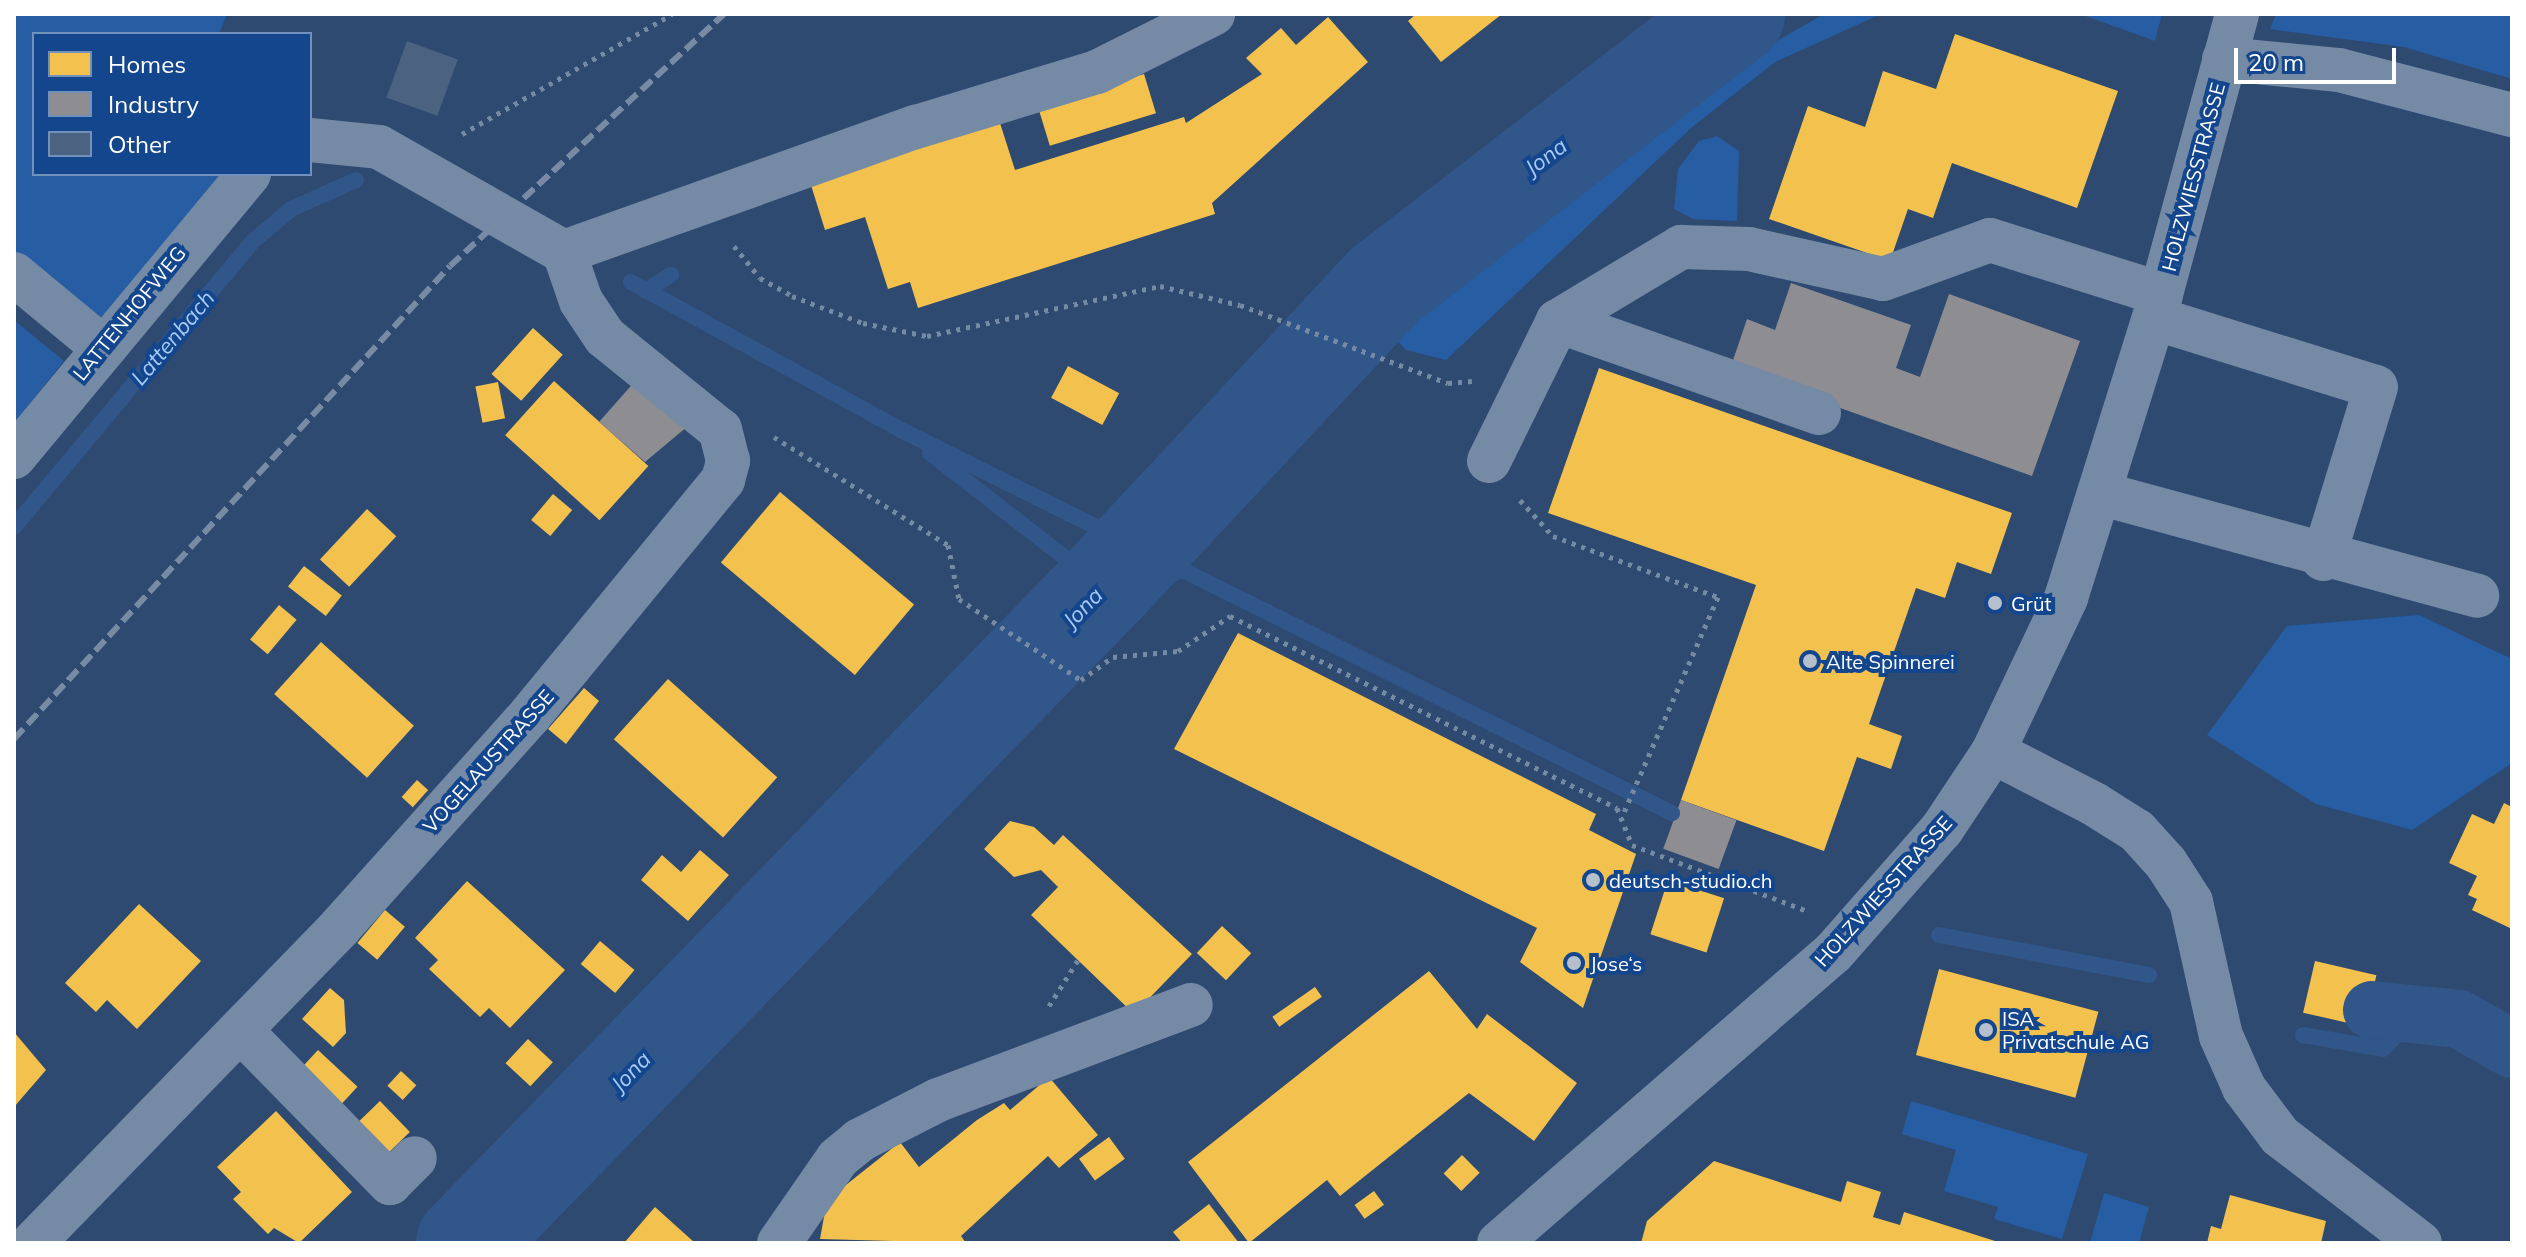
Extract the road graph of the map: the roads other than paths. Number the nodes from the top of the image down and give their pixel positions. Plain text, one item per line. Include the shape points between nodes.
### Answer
1 (1213, 14) edge
2 (2230, 41) edge
3 (2512, 115) edge
4 (312, 140) edge
5 (247, 176) edge
6 (564, 252) junction
7 (14, 274) edge
8 (2158, 306) junction
9 (1558, 321) junction
10 (101, 346) junction
11 (1819, 413) dead end
12 (14, 457) edge
13 (1489, 461) dead end
14 (2099, 493) junction
15 (2323, 559) junction
16 (2477, 596) dead end
17 (1993, 752) junction
18 (1191, 1005) dead end
19 (241, 1031) junction
20 (415, 1158) dead end
21 (33, 1243) edge
22 (779, 1243) edge
23 (1499, 1243) edge
24 (2420, 1243) edge

1 - 6 street via 1097,72 698,202
2 - 3 street
2 - 8 street, HOLZWIESSTRASSE
4 - 6 street via 350,139 410,163
5 - 10 street, LATTENHOFWEG
6 - 19 street, VOGELAUSTRASSE via 581,301 605,337 720,430 728,461 712,497 530,715
7 - 10 street
8 - 9 street, HOLZWIESSTRASSE via 1990,240 1883,279 1749,249 1681,247
8 - 14 street, HOLZWIESSTRASSE
8 - 15 street via 2376,387
9 - 11 street
9 - 13 street
10 - 12 street, LATTENHOFWEG
14 - 15 street
14 - 17 street, HOLZWIESSTRASSE via 2041,664
15 - 16 street
17 - 23 street, HOLZWIESSTRASSE via 1942,829 1833,953
17 - 24 street via 2137,831 2166,863 2191,902 2221,1036 2244,1088 2280,1136
18 - 22 street via 938,1100 860,1140 838,1158
19 - 20 street via 390,1183
19 - 21 street, VOGELAUSTRASSE

